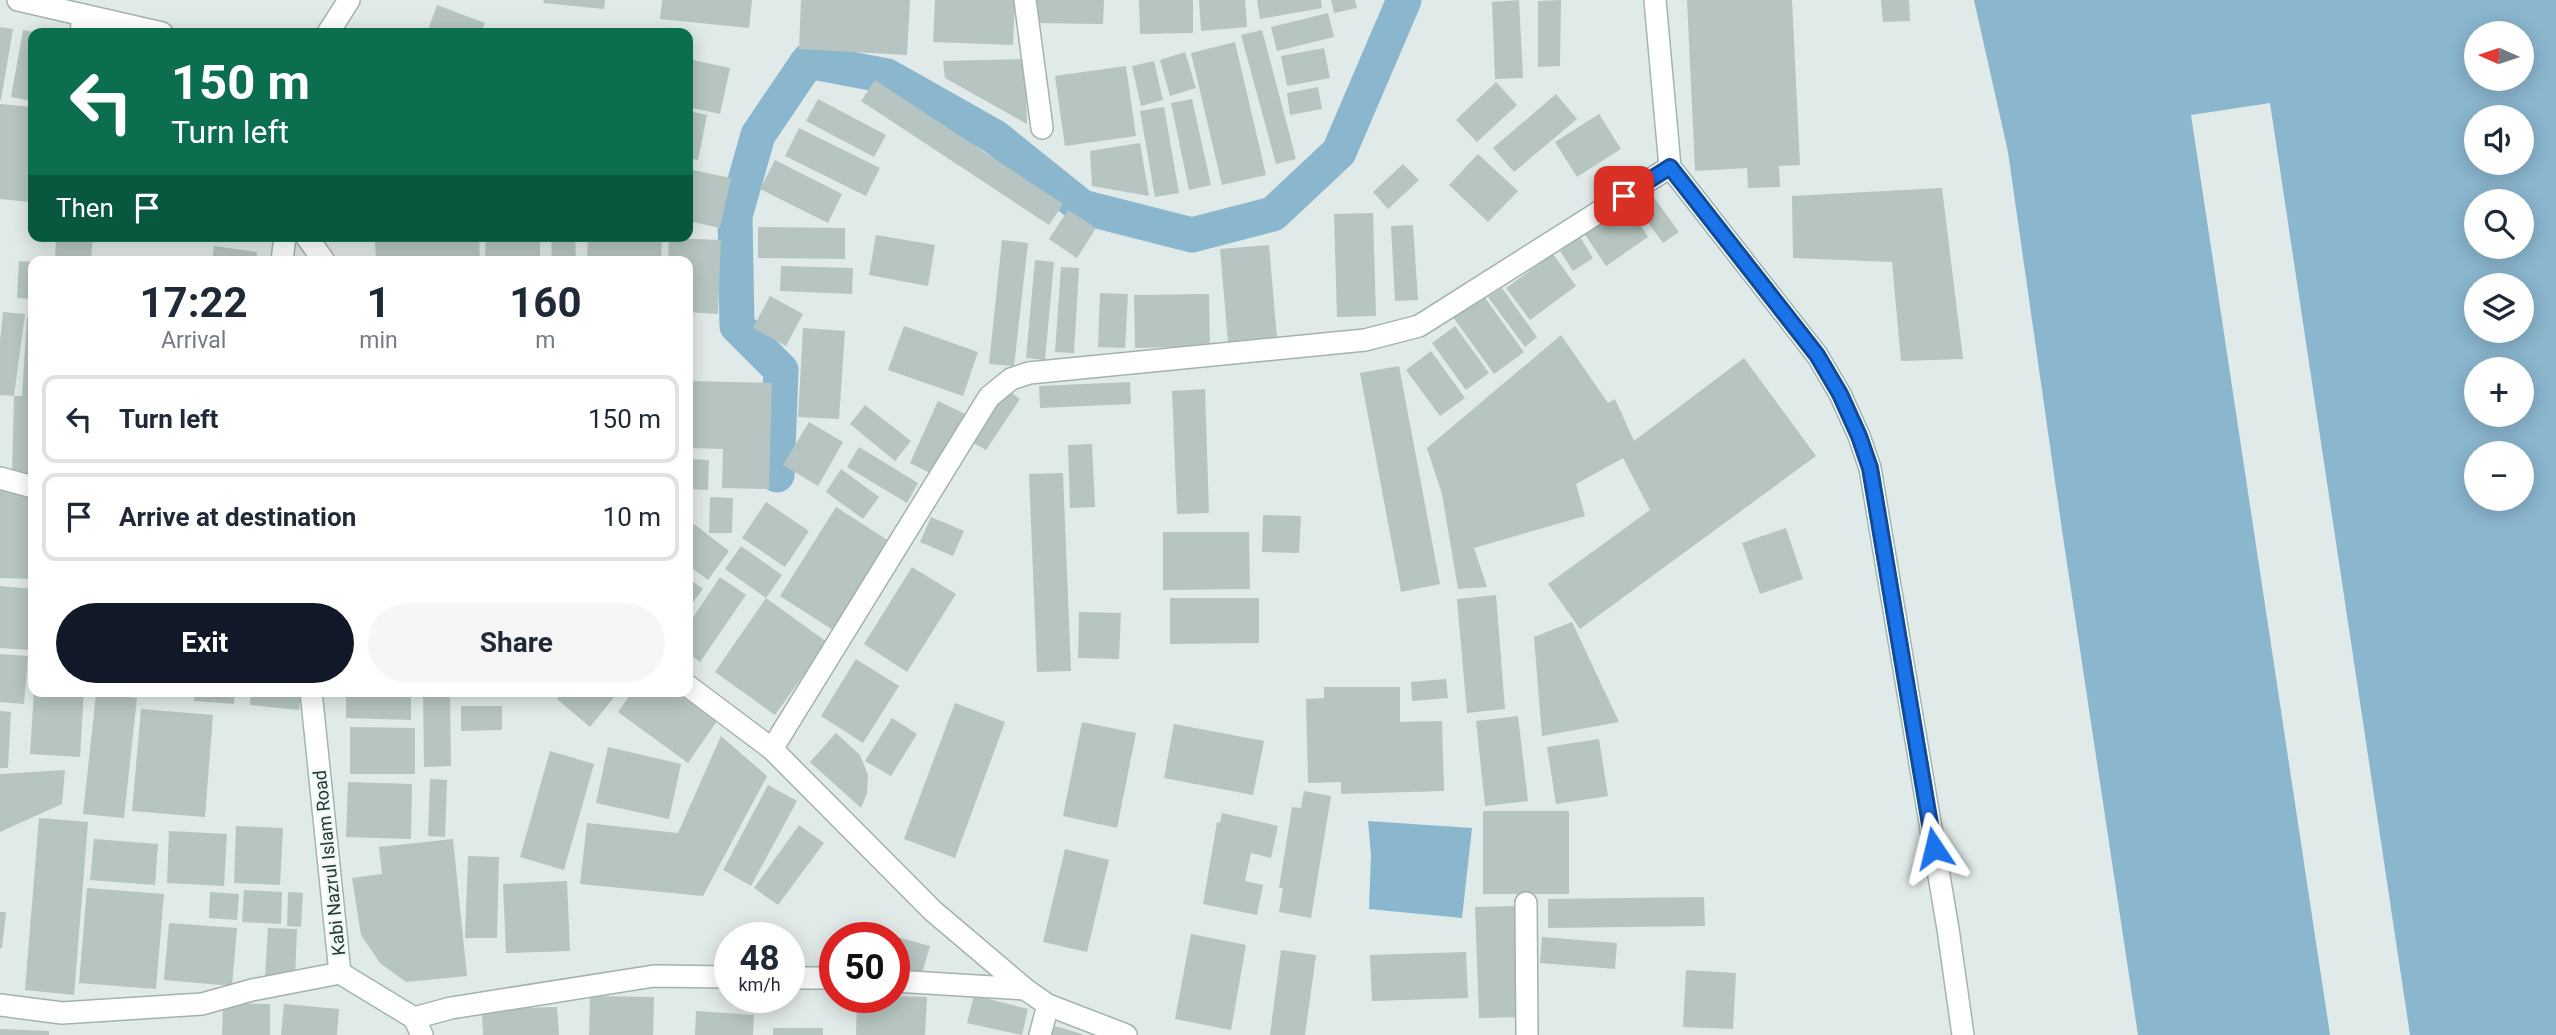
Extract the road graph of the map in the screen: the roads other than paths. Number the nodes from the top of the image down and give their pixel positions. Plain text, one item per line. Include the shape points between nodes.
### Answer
1 (18, 0) edge
2 (349, 0) edge
3 (1025, 0) edge
4 (1655, 0) edge
5 (82, 24) edge
6 (118, 28) edge
7 (331, 28) edge
8 (1042, 128) dead end
9 (1670, 167) junction
10 (0, 478) edge
11 (28, 486) edge
12 (693, 690) edge
13 (312, 697) edge
14 (772, 748) junction
15 (1526, 903) dead end
16 (340, 973) junction
17 (714, 977) edge
18 (910, 982) edge
19 (1025, 989) junction
20 (1048, 1005) junction
21 (0, 1006) edge
22 (418, 1026) edge
23 (1040, 1035) edge
24 (1126, 1035) edge
25 (1527, 1035) edge
26 (1963, 1035) edge

1 - 5 street
2 - 7 street
3 - 8 street
4 - 9 street
5 - 6 street
9 - 14 street via 1419,326 1364,340 1029,373 1011,379 989,397
9 - 26 street via 1817,355 1859,436 1872,482
10 - 11 street
12 - 14 street
13 - 16 street, Kabi Nazrul Islam Road
14 - 19 street via 933,911
15 - 25 street
16 - 21 street via 202,1004 62,1013
16 - 22 street, Kabi Nazrul Islam Road
17 - 22 street via 654,976 451,1008
18 - 19 street
19 - 20 street
20 - 23 street
20 - 24 street

